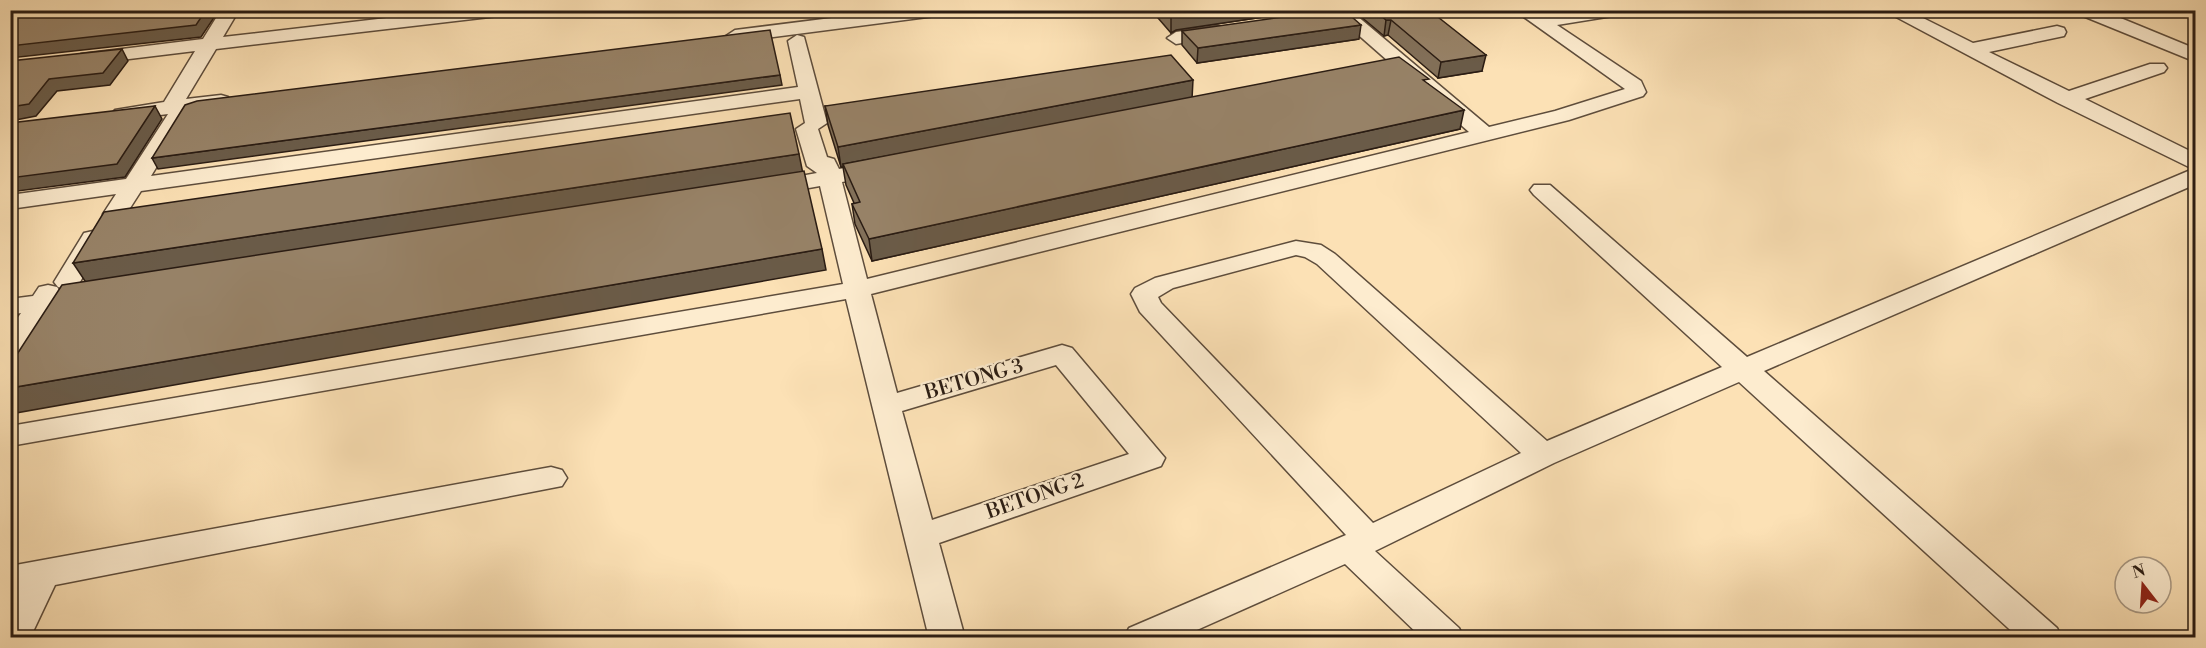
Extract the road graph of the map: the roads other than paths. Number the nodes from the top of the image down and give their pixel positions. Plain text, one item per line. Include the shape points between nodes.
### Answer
1 (230, 10) edge
2 (507, 10) edge
3 (781, 10) edge
4 (943, 10) edge
5 (1523, 10) edge
6 (1619, 10) edge
7 (1892, 10) edge
8 (2084, 10) edge
9 (1335, 14) edge
10 (1541, 22) junction
11 (1232, 30) edge
12 (2057, 32) dead end
13 (791, 36) junction
14 (1176, 38) dead end
15 (715, 39) edge
16 (209, 44) junction
17 (1969, 50) junction
18 (2196, 56) edge
19 (69, 60) edge
20 (1405, 66) junction
21 (2157, 68) dead end
22 (1381, 71) edge
23 (808, 92) junction
24 (243, 98) edge
25 (2065, 99) junction
26 (178, 106) junction
27 (102, 116) edge
28 (1485, 135) junction
29 (899, 159) edge
30 (2196, 163) edge
31 (819, 172) junction
32 (2196, 175) edge
33 (747, 184) edge
34 (133, 186) junction
35 (1542, 190) dead end
36 (10, 202) edge
37 (115, 214) edge
38 (93, 238) edge
39 (74, 288) junction
40 (850, 290) junction
41 (10, 291) edge
42 (10, 307) edge
43 (10, 351) edge
44 (1742, 370) junction
45 (16, 377) edge
46 (886, 405) junction
47 (10, 436) edge
48 (1543, 456) junction
49 (1150, 458) joint
50 (551, 478) dead end
51 (920, 537) junction
52 (1359, 544) junction
53 (27, 577) edge
54 (12, 638) edge
55 (947, 638) edge
56 (1142, 638) edge
57 (1446, 638) edge
58 (2044, 638) edge

1 - 16 street
2 - 16 street
3 - 13 street
4 - 13 street
5 - 10 street
6 - 10 street
7 - 17 street
8 - 18 street
9 - 20 street
10 - 28 street via 1634,85 1636,92
11 - 14 street
12 - 17 street
13 - 15 street
13 - 23 street
16 - 19 street
16 - 26 street
17 - 25 street
20 - 22 street
20 - 28 street
21 - 25 street
23 - 31 street
23 - 34 street
24 - 26 street
25 - 30 street
26 - 27 street
26 - 34 street
28 - 40 street
29 - 31 street
31 - 33 street
31 - 40 street
32 - 44 street
34 - 36 street
34 - 37 street
35 - 44 street
38 - 39 street
39 - 41 street
39 - 42 street
39 - 43 street
39 - 45 street
40 - 46 street
40 - 47 street
44 - 48 street
44 - 58 street
46 - 49 street, BETONG 3 via 1062,354
46 - 51 street
48 - 52 street
48 - 52 street via 1312,250 1296,248 1164,283 1144,294 1149,306
49 - 51 street, BETONG 2
50 - 53 street
51 - 55 street
52 - 56 street
52 - 57 street
53 - 54 street

